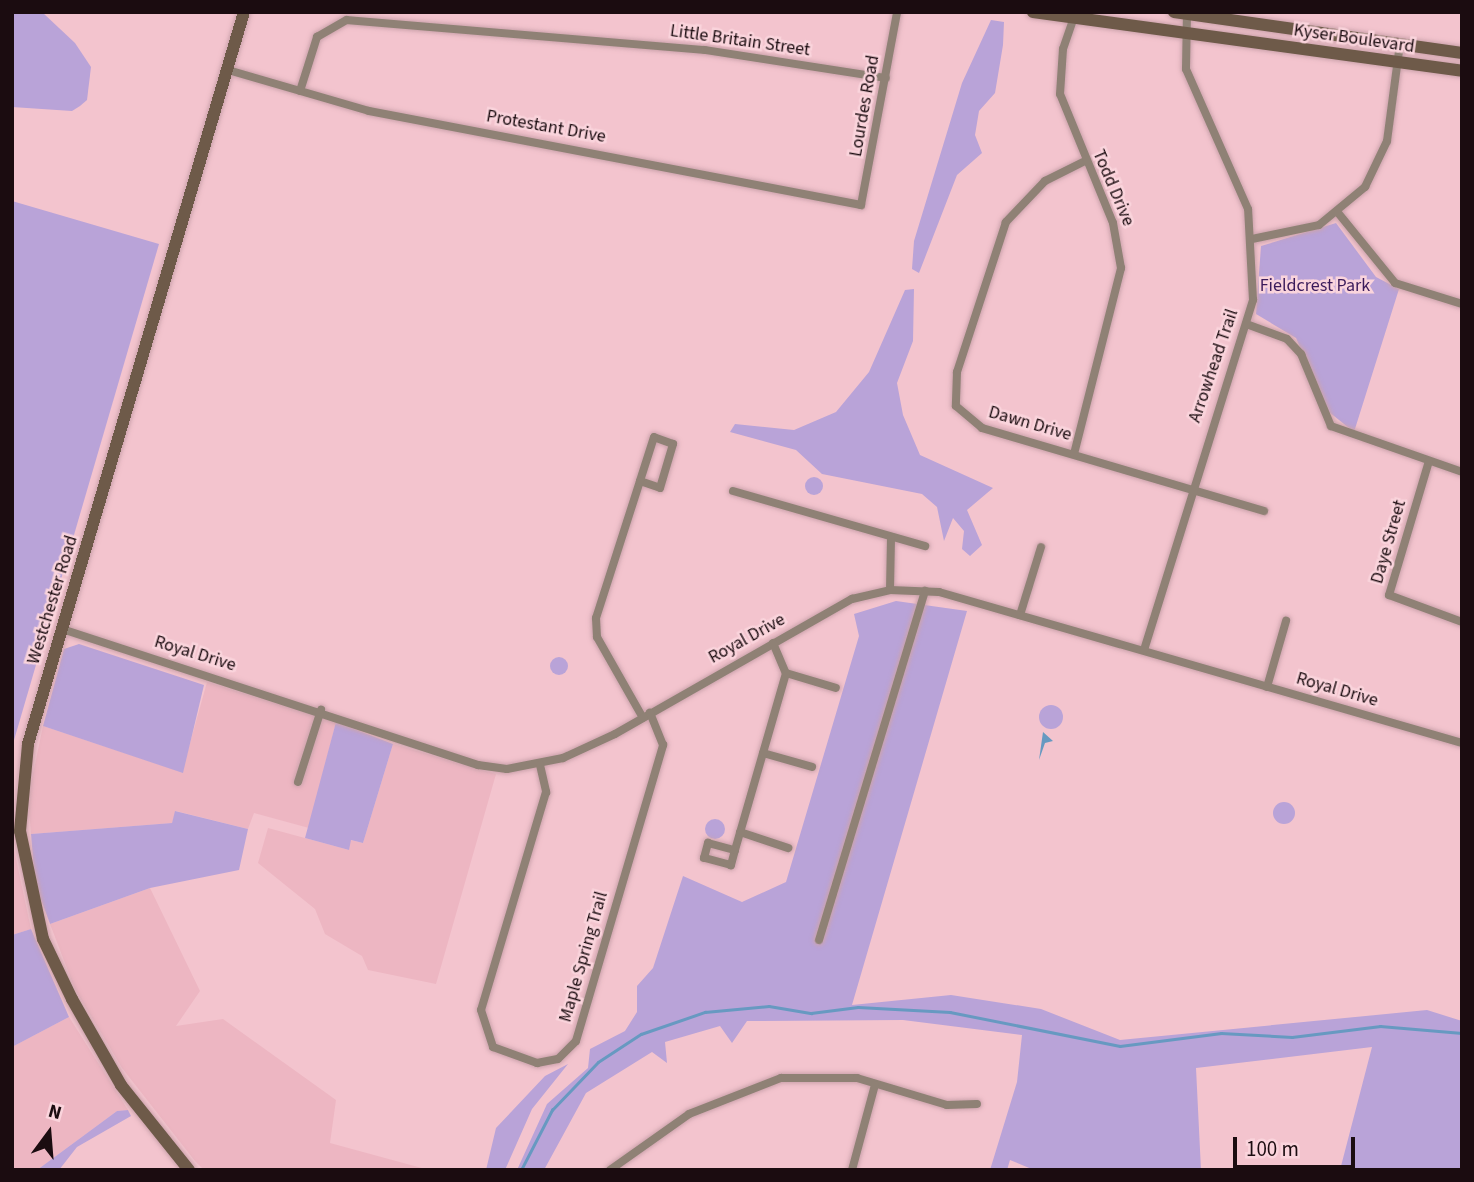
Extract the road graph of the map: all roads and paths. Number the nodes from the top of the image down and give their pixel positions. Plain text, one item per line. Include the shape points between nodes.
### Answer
1 (244, 12) edge
2 (897, 12) edge
3 (1033, 12) edge
4 (1181, 13) edge
5 (1075, 15) edge
6 (1183, 32) junction
7 (1400, 44) junction
8 (1462, 52) edge
9 (1399, 63) junction
10 (228, 70) junction
11 (1461, 71) edge
12 (886, 78) junction
13 (300, 91) junction
14 (1085, 161) junction
15 (861, 205) joint
16 (1339, 214) junction
17 (1252, 239) junction
18 (1462, 304) edge
19 (1249, 325) junction
20 (1074, 454) junction
21 (1429, 461) junction
22 (1462, 472) edge
23 (640, 481) junction
24 (1191, 489) junction
25 (733, 491) dead end
26 (1264, 511) dead end
27 (891, 537) junction
28 (925, 546) dead end
29 (1041, 547) dead end
30 (890, 590) junction
31 (925, 591) junction
32 (1020, 615) junction
33 (1286, 621) dead end
34 (1462, 622) edge
35 (62, 629) junction
36 (773, 643) junction
37 (1144, 650) junction
38 (786, 673) junction
39 (1267, 687) junction
40 (836, 688) dead end
41 (321, 710) junction
42 (646, 716) junction
43 (1462, 743) edge
44 (763, 753) junction
45 (540, 765) junction
46 (812, 767) dead end
47 (298, 782) dead end
48 (740, 832) junction
49 (788, 848) dead end
50 (735, 850) dead end
51 (819, 940) dead end
52 (875, 1085) junction
53 (977, 1104) dead end
54 (189, 1170) edge
55 (610, 1170) edge
56 (852, 1170) edge

1 - 10 street, Westchester Road
2 - 12 street, Lourdes Road
3 - 5 street, Kyser Boulevard
4 - 6 street, Arrowhead Trail
4 - 7 street, Kyser Boulevard
5 - 6 street, Kyser Boulevard
5 - 14 street, Todd Drive via 1059,69 1060,94
6 - 9 street, Kyser Boulevard
6 - 17 street, Arrowhead Trail via 1186,69 1229,161
7 - 8 street, Kyser Boulevard
7 - 9 street
8 - 11 street
9 - 11 street, Kyser Boulevard
9 - 16 street via 1378,167
10 - 13 street, Protestant Drive
10 - 35 street, Westchester Road
12 - 13 street, Little Britain Street via 705,50 347,20 317,37
12 - 15 street, Lourdes Road
13 - 15 street, Protestant Drive via 369,111
14 - 20 street, Todd Drive via 1113,223 1121,268
14 - 20 street, Dawn Drive via 1045,181 1006,222 953,392 967,421
16 - 17 street via 1307,228
16 - 18 street via 1395,283
17 - 19 street, Arrowhead Trail
19 - 21 street via 1287,339 1301,355 1331,426
19 - 24 street, Arrowhead Trail
20 - 24 street, Dawn Drive
21 - 22 street
21 - 34 street, Daye Street via 1390,585 1398,603
23 - 23 street via 654,437 673,444 660,488
23 - 42 street via 596,618 597,638
24 - 26 street, Dawn Drive
24 - 37 street, Arrowhead Trail
25 - 27 street
27 - 28 street
27 - 30 street
29 - 32 street
30 - 31 street, Royal Drive
30 - 36 street, Royal Drive via 852,598
31 - 32 street, Royal Drive
31 - 51 street
32 - 37 street, Royal Drive
33 - 39 street
35 - 41 street, Royal Drive
35 - 54 street, Westchester Road via 22,782 20,831 29,890 43,939 72,999 121,1084
36 - 38 street
36 - 42 street, Royal Drive
37 - 39 street, Royal Drive
38 - 40 street
38 - 44 street
39 - 43 street, Royal Drive
41 - 45 street, Royal Drive via 478,765
41 - 47 street
42 - 45 street, Royal Drive
42 - 45 street, Maple Spring Trail via 663,745 576,1041 558,1059 537,1063 493,1047 481,1010 546,792
44 - 46 street
44 - 48 street
48 - 49 street
48 - 50 street
52 - 53 street via 947,1105
52 - 55 street via 819,1075 737,1090 646,1138
52 - 56 street

